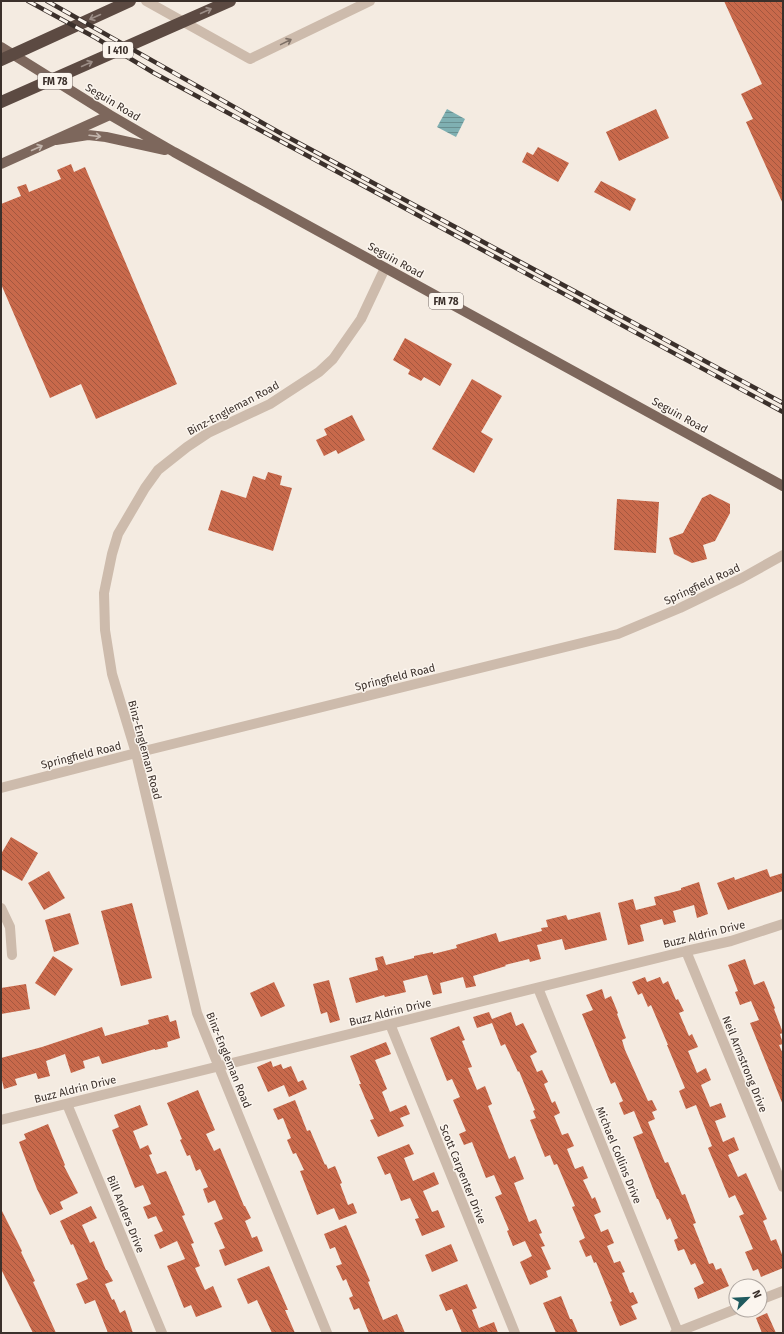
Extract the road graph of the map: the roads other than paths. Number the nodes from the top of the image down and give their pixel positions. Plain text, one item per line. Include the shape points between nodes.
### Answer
1 (130, 1) edge
2 (146, 1) edge
3 (370, 1) edge
4 (226, 2) edge
5 (1, 47) edge
6 (1, 60) edge
7 (1, 102) edge
8 (110, 115) junction
9 (56, 140) junction
10 (174, 152) junction
11 (1, 164) edge
12 (385, 268) junction
13 (783, 486) edge
14 (783, 556) edge
15 (136, 753) junction
16 (1, 788) edge
17 (1, 908) edge
18 (783, 924) edge
19 (686, 950) junction
20 (12, 955) dead end
21 (538, 988) junction
22 (390, 1024) junction
23 (219, 1066) junction
24 (67, 1104) junction
25 (1, 1120) edge
26 (783, 1187) edge
27 (783, 1291) edge
28 (768, 1297) edge
29 (728, 1312) edge
30 (677, 1332) edge
31 (162, 1333) edge
32 (328, 1333) edge
33 (515, 1333) edge

1 -> 6 highway
2 -> 3 street via 250,59
7 -> 4 highway, I 410
5 - 8 main road, Seguin Road / FM 78
8 - 9 main road
8 - 10 main road, Seguin Road / FM 78
9 -> 10 main road via 88,135
11 -> 9 main road
10 - 12 main road, Seguin Road / FM 78
12 - 13 main road, Seguin Road / FM 78
12 - 15 street, Binz-Engleman Road via 361,319 320,372 270,404 208,433 158,470 123,525 112,554 104,592 103,612 112,674
14 - 15 street, Springfield Road via 680,608 618,634
15 - 16 street, Springfield Road
15 - 23 street, Binz-Engleman Road via 197,1013
17 - 20 street via 12,935
18 - 19 street, Buzz Aldrin Drive via 731,941
19 - 21 street, Buzz Aldrin Drive
19 - 26 street, Neil Armstrong Drive
21 - 22 street, Buzz Aldrin Drive
21 - 30 street, Michael Collins Drive
22 - 23 street, Buzz Aldrin Drive
22 - 33 street, Scott Carpenter Drive
23 - 24 street, Buzz Aldrin Drive
23 - 32 street, Binz-Engleman Road
24 - 25 street, Buzz Aldrin Drive
24 - 31 street, Bill Anders Drive
27 - 28 street
29 - 30 street

